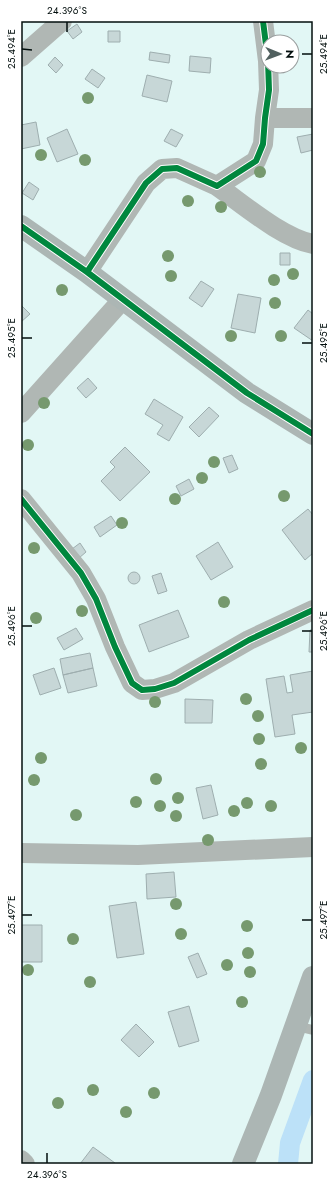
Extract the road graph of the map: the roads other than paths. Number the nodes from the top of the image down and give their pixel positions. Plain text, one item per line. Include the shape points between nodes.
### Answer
1 (62, 21) edge
2 (263, 21) edge
3 (21, 57) edge
4 (265, 118) junction
5 (313, 118) edge
6 (217, 186) junction
7 (21, 226) edge
8 (313, 244) edge
9 (87, 272) junction
10 (123, 299) junction
11 (21, 413) edge
12 (313, 434) edge
13 (21, 499) edge
14 (313, 610) edge
15 (313, 848) edge
16 (21, 853) edge
17 (313, 977) edge
18 (304, 1028) edge
19 (21, 1160) edge
20 (25, 1164) edge
21 (242, 1164) edge

1 - 3 street
2 - 4 street via 269,90
4 - 5 street
4 - 6 street via 263,144 256,161
6 - 8 street via 272,226 305,243
6 - 9 street via 177,168 162,169 146,183
7 - 9 street
9 - 10 street
10 - 11 street
10 - 12 street via 247,392
13 - 14 street via 82,573 132,683 142,690 174,683 249,640
15 - 16 street via 138,855
17 - 18 street
18 - 21 street via 271,1095
19 - 20 street

